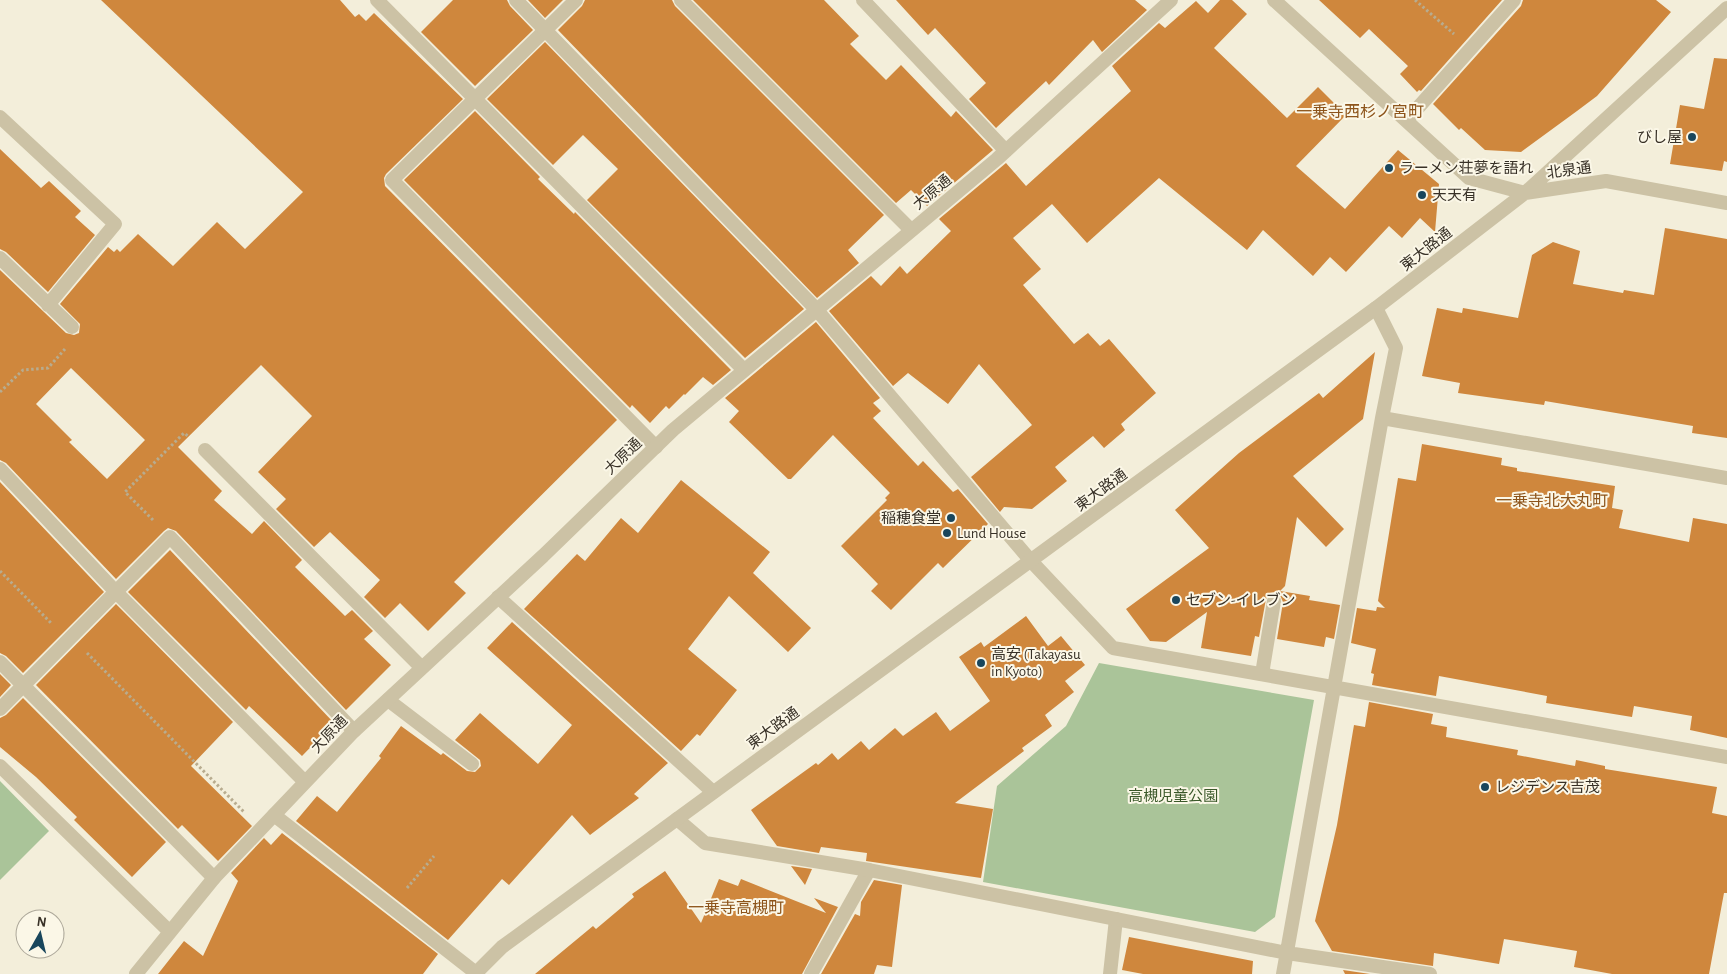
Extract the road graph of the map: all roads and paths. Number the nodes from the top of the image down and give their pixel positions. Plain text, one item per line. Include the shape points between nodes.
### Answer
1 (377, 0) edge
2 (516, 0) edge
3 (576, 0) edge
4 (681, 0) edge
5 (1171, 0) edge
6 (1274, 0) edge
7 (1415, 0) edge
8 (1514, 0) edge
9 (866, 1) edge
10 (1727, 8) edge
11 (545, 30) junction
12 (1470, 49) junction
13 (475, 99) junction
14 (0, 117) edge
15 (1407, 120) junction
16 (1006, 151) junction
17 (1525, 193) junction
18 (1727, 203) edge
19 (911, 230) junction
20 (0, 258) edge
21 (48, 304) junction
22 (1376, 308) junction
23 (816, 309) junction
24 (72, 327) joint
25 (744, 370) junction
26 (0, 392) edge
27 (1382, 418) junction
28 (656, 447) junction
29 (204, 450) joint
30 (0, 469) edge
31 (1727, 478) edge
32 (170, 537) junction
33 (1031, 561) junction
34 (0, 571) edge
35 (115, 590) junction
36 (498, 598) junction
37 (1274, 601) dead end
38 (69, 638) junction
39 (0, 662) edge
40 (422, 668) junction
41 (1262, 674) junction
42 (23, 686) junction
43 (1334, 686) junction
44 (388, 700) junction
45 (0, 709) edge
46 (354, 731) junction
47 (1727, 757) edge
48 (472, 764) dead end
49 (0, 766) edge
50 (305, 782) junction
51 (713, 792) junction
52 (274, 814) junction
53 (677, 819) junction
54 (260, 829) junction
55 (434, 856) dead end
56 (869, 870) junction
57 (214, 878) junction
58 (391, 906) junction
59 (1116, 919) junction
60 (170, 932) junction
61 (1287, 952) junction
62 (136, 974) edge
63 (476, 974) edge
64 (811, 974) edge
65 (1110, 974) edge
66 (1283, 974) edge
67 (1430, 974) edge

1 - 13 street
2 - 11 street
3 - 11 street
4 - 19 street
5 - 16 street, 大原通
6 - 15 street, 北泉通
7 - 12 path
8 - 12 street
9 - 16 street
10 - 17 street, 東大路通
11 - 13 street
11 - 23 street
12 - 15 street
13 - 25 street
13 - 28 street via 392,180
14 - 21 street via 115,224
15 - 17 street, 北泉通 via 1469,178
16 - 19 street, 大原通
17 - 18 street, 北泉通 via 1606,181
17 - 22 street, 東大路通
19 - 23 street, 大原通
20 - 21 street
21 - 24 street
22 - 27 street via 1396,348
22 - 33 street, 東大路通
23 - 25 street, 大原通
23 - 33 street
24 - 26 path via 74,339 48,368 23,370
25 - 28 street, 大原通
27 - 31 street
27 - 43 street
28 - 36 street, 大原通
29 - 32 path via 184,433 125,492
29 - 40 street
30 - 35 street
32 - 35 street
32 - 46 street
33 - 41 street via 1113,648
33 - 51 street, 東大路通
34 - 38 path
35 - 38 street
35 - 50 street
36 - 40 street, 大原通
36 - 51 street
37 - 41 street
38 - 42 street
38 - 54 path
39 - 42 street
40 - 44 street, 大原通
41 - 43 street
42 - 45 street
42 - 57 street
43 - 47 street
43 - 61 street
44 - 46 street, 大原通
44 - 48 street
46 - 50 street, 大原通
49 - 60 street
50 - 52 street, 大原通
51 - 53 street, 東大路通
52 - 54 street, 大原通
52 - 58 street
53 - 56 street via 705,843
53 - 63 street, 東大路通 via 502,947
54 - 57 street, 大原通
55 - 58 path
56 - 59 street
56 - 64 street
57 - 60 street, 大原通
58 - 63 street
59 - 61 street
59 - 65 street
60 - 62 street, 大原通
61 - 66 street
61 - 67 street

